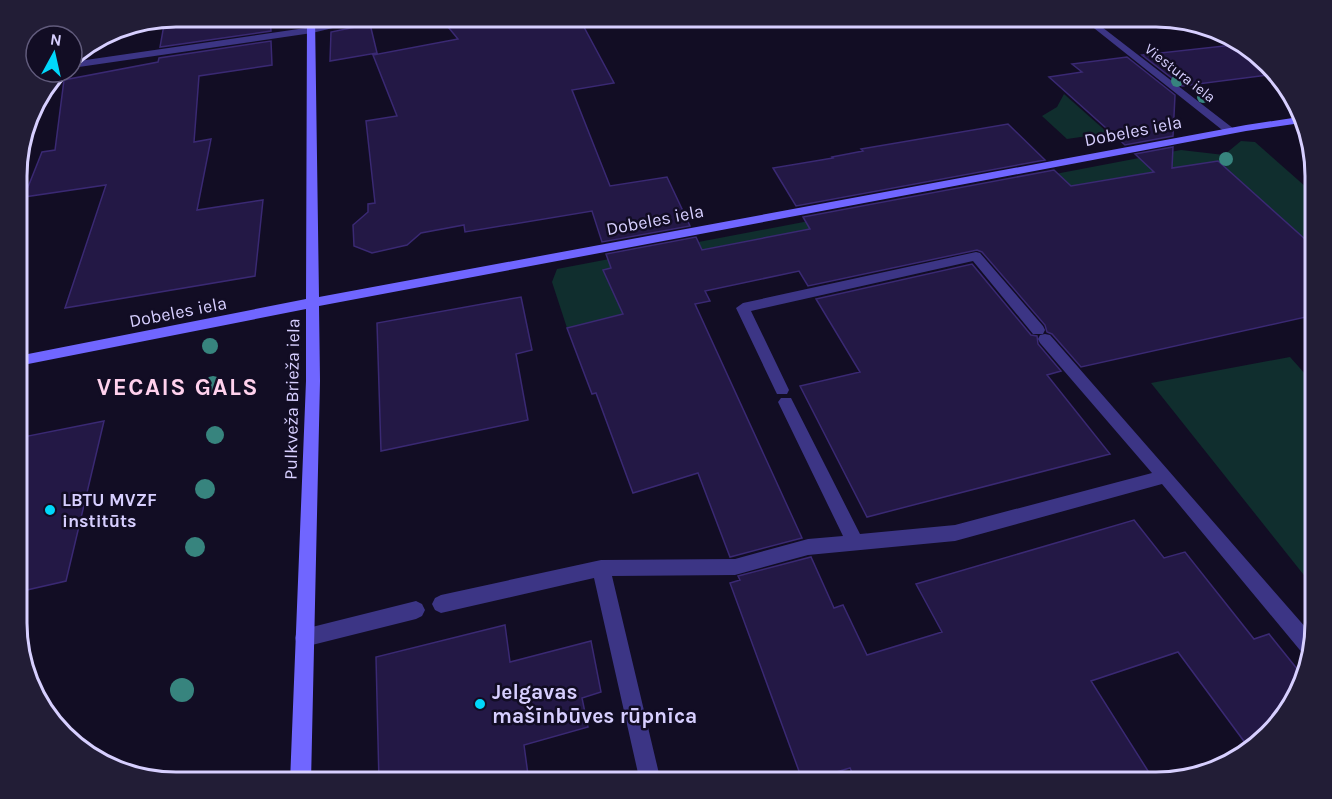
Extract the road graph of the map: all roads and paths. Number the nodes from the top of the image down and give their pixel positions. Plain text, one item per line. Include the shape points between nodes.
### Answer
1 (288, 27) edge
2 (311, 27) edge
3 (1098, 27) edge
4 (84, 63) edge
5 (1294, 121) edge
6 (1230, 131) junction
7 (313, 304) junction
8 (27, 359) edge
9 (1164, 476) junction
10 (855, 542) junction
11 (601, 568) junction
12 (441, 604) dead end
13 (416, 610) dead end
14 (304, 638) junction
15 (1304, 640) edge
16 (300, 772) edge
17 (649, 772) edge

1 - 4 street
2 - 7 street, Pulkveža Brieža iela
3 - 6 street, Viestura iela
5 - 6 street, Dobeles iela
6 - 7 street, Dobeles iela
7 - 8 street, Dobeles iela
7 - 14 street, Pulkveža Brieža iela
9 - 10 street via 955,533
9 - 10 street via 976,256 744,308
9 - 15 street
10 - 11 street via 808,547 735,567
11 - 12 street
11 - 17 street
13 - 14 street
14 - 16 street, Pulkveža Brieža iela

